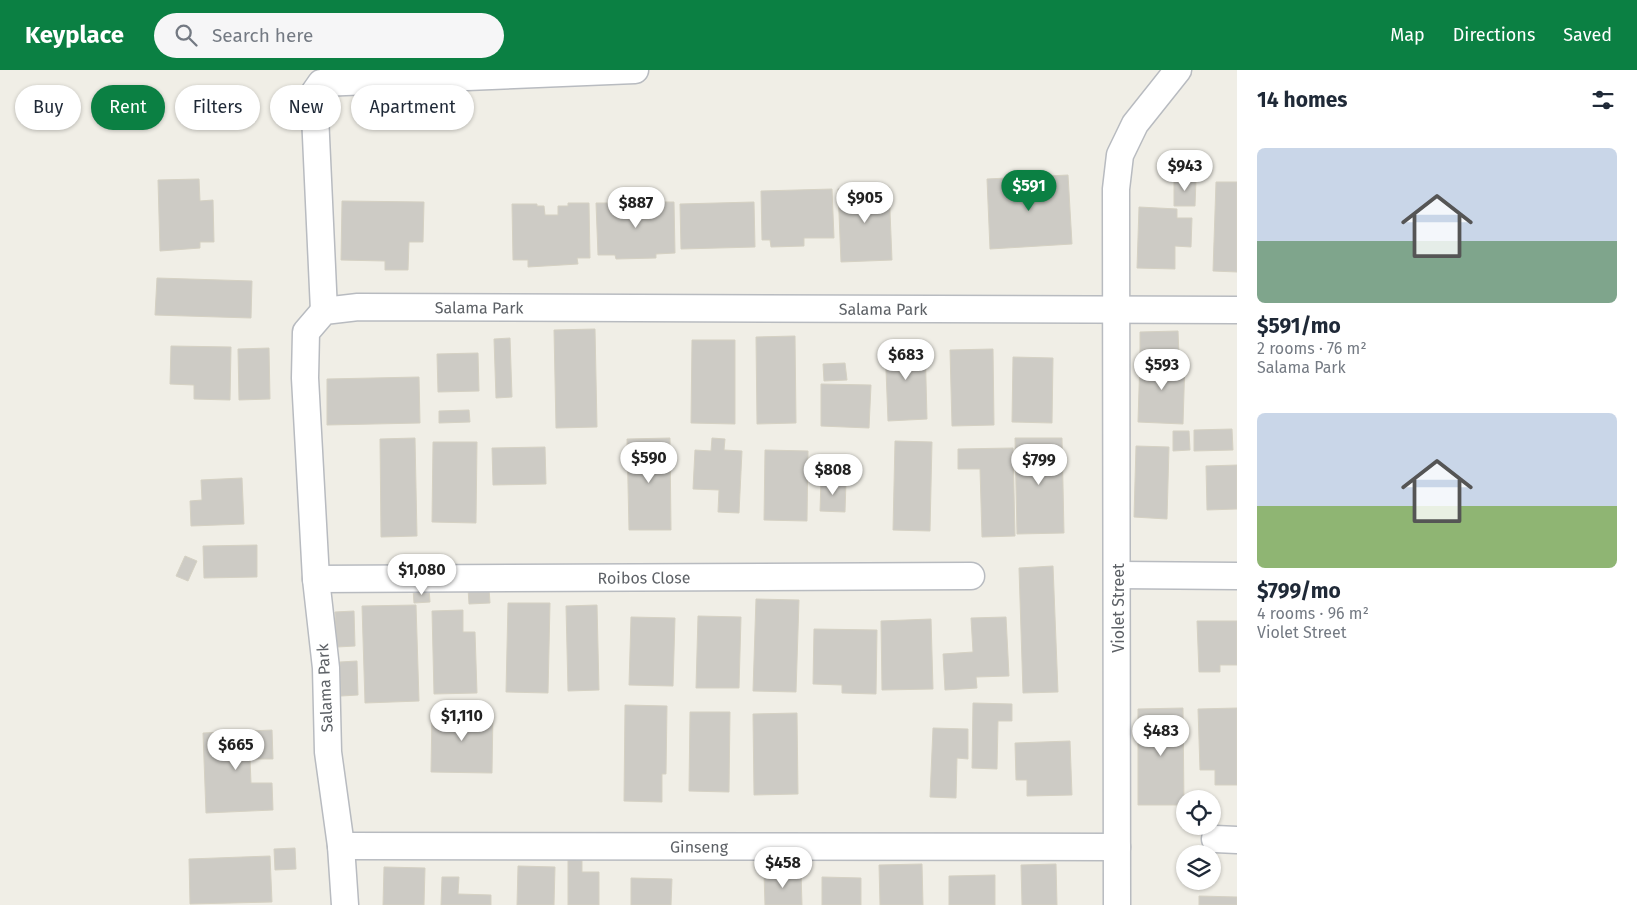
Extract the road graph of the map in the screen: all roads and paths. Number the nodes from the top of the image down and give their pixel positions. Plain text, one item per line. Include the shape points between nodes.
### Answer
1 (635, 70) edge
2 (1178, 70) edge
3 (1237, 310) edge
4 (1116, 311) junction
5 (324, 312) junction
6 (1118, 575) junction
7 (971, 576) dead end
8 (1237, 576) edge
9 (316, 579) junction
10 (341, 846) junction
11 (1117, 847) junction
12 (345, 905) edge
13 (1117, 905) edge

1 - 5 street via 321,83 314,92
2 - 4 street, Violet Street via 1135,124 1120,154 1116,190
3 - 4 street, Salama Park
4 - 5 street, Salama Park via 358,307
4 - 6 street, Violet Street
5 - 9 street, Salama Park via 306,332 305,359
6 - 8 street
6 - 11 street, Violet Street
7 - 9 street, Roibos Close
9 - 10 street, Salama Park via 326,668 328,752
10 - 11 street, Ginseng
10 - 12 street, Salama Park
11 - 13 street, Violet Street

